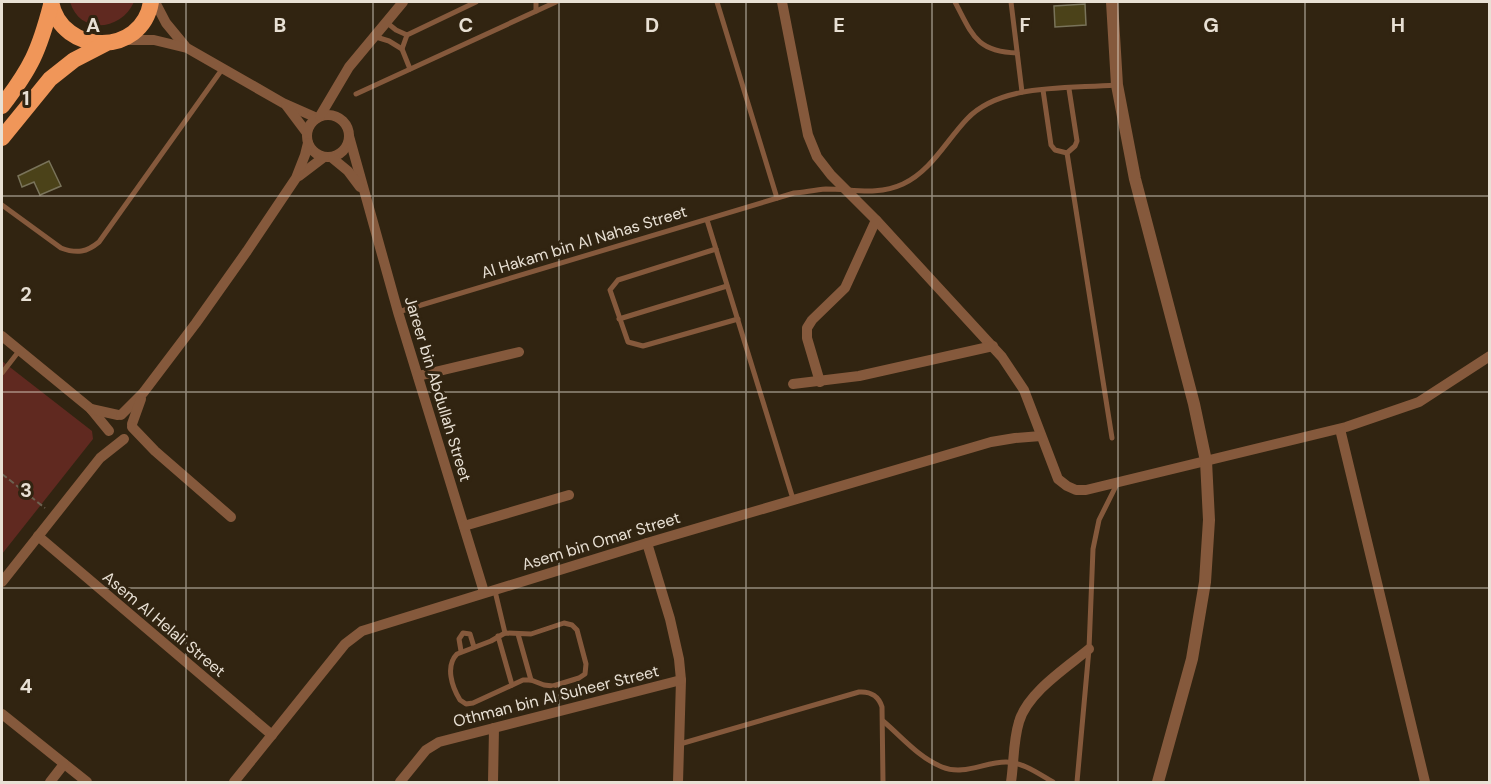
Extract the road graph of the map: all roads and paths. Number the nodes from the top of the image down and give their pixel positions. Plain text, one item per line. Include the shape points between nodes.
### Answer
1 (153, 2) edge
2 (403, 2) edge
3 (476, 2) edge
4 (536, 2) edge
5 (556, 2) edge
6 (717, 2) edge
7 (782, 2) edge
8 (955, 2) edge
9 (1011, 2) edge
10 (1112, 2) edge
11 (51, 3) edge
12 (536, 10) junction
13 (386, 22) junction
14 (407, 34) junction
15 (374, 36) junction
16 (112, 42) junction
17 (187, 48) junction
18 (402, 49) junction
19 (1017, 53) junction
20 (223, 68) junction
21 (410, 69) junction
22 (1117, 85) junction
23 (339, 87) junction
24 (1069, 89) junction
25 (1043, 90) junction
26 (1022, 92) junction
27 (356, 94) dead end
28 (283, 103) junction
29 (2, 106) edge
30 (319, 117) junction
31 (341, 119) junction
32 (349, 136) junction
33 (2, 138) edge
34 (307, 138) junction
35 (1067, 153) junction
36 (328, 157) junction
37 (296, 178) junction
38 (846, 191) junction
39 (364, 194) junction
40 (777, 198) junction
41 (2, 206) edge
42 (707, 220) junction
43 (876, 220) junction
44 (716, 249) junction
45 (727, 286) junction
46 (398, 312) junction
47 (619, 319) junction
48 (738, 319) junction
49 (2, 336) edge
50 (993, 346) junction
51 (20, 351) junction
52 (519, 352) dead end
53 (1490, 356) edge
54 (2, 373) edge
55 (418, 376) junction
56 (820, 382) junction
57 (793, 384) dead end
58 (143, 393) junction
59 (91, 409) junction
60 (120, 415) junction
61 (132, 426) junction
62 (1340, 429) junction
63 (110, 432) junction
64 (1041, 436) junction
65 (124, 438) junction
66 (1112, 438) dead end
67 (155, 451) junction
68 (100, 458) junction
69 (1206, 461) junction
70 (2, 474) edge
71 (1119, 482) junction
72 (569, 495) dead end
73 (793, 499) junction
74 (54, 516) junction
75 (231, 517) dead end
76 (464, 526) junction
77 (38, 536) junction
78 (646, 543) junction
79 (2, 582) edge
80 (489, 591) junction
81 (505, 633) junction
82 (518, 634) junction
83 (498, 636) junction
84 (474, 647) junction
85 (1089, 649) junction
86 (461, 651) junction
87 (531, 680) junction
88 (681, 680) junction
89 (512, 685) junction
90 (2, 714) edge
91 (883, 721) junction
92 (494, 728) junction
93 (272, 735) junction
94 (679, 745) junction
95 (1014, 763) junction
96 (64, 764) junction
97 (50, 783) edge
98 (87, 783) edge
99 (234, 783) edge
100 (400, 783) edge
101 (493, 783) edge
102 (678, 783) edge
103 (883, 783) edge
104 (1011, 783) edge
105 (1053, 783) edge
106 (1077, 783) edge
107 (1158, 783) edge
108 (1425, 783) edge

1 - 16 highway via 133,33
1 - 17 street
2 - 13 street
3 - 14 lane
4 - 12 lane
5 - 12 lane
6 - 40 lane
7 - 38 street via 808,135 824,166
8 - 19 lane via 979,42 992,50
9 - 19 lane
10 - 22 street
11 - 16 highway via 59,21 71,34 87,42
11 - 29 highway via 32,64
12 - 21 lane
13 - 14 lane
13 - 15 street
14 - 18 lane
15 - 18 lane
15 - 23 street
16 - 17 street via 154,40
16 - 33 highway via 61,69
17 - 20 street
18 - 21 lane
19 - 26 lane
20 - 28 street
20 - 41 lane via 91,249 71,252 61,248
21 - 27 lane
22 - 24 lane, Al Hakam bin Al Nahas Street
22 - 69 street via 1135,180
23 - 30 street
23 - 31 street
24 - 25 lane, Al Hakam bin Al Nahas Street
24 - 35 lane via 1077,141
25 - 26 lane, Al Hakam bin Al Nahas Street
25 - 35 lane via 1051,145
26 - 38 lane, Al Hakam bin Al Nahas Street via 993,100 974,112 923,171 903,184 880,191
28 - 30 street
28 - 34 street
30 - 31 street via 331,115
30 - 34 street via 312,122
31 - 32 street
32 - 36 street via 344,150
32 - 39 street, Jareer bin Abdullah Street
34 - 36 street via 317,155
34 - 37 street
35 - 66 lane
36 - 37 street
36 - 39 street, Jareer bin Abdullah Street via 352,176
37 - 58 street
38 - 40 lane, Al Hakam bin Al Nahas Street via 811,190
38 - 43 street
39 - 46 street, Jareer bin Abdullah Street
40 - 42 lane, Al Hakam bin Al Nahas Street
42 - 44 lane
42 - 46 lane, Al Hakam bin Al Nahas Street
43 - 50 street
43 - 56 street via 845,288 807,328
44 - 45 lane
44 - 47 lane via 618,280 610,290
45 - 47 lane
45 - 48 lane
46 - 55 street, Jareer bin Abdullah Street
47 - 48 lane via 628,342 643,346
48 - 73 lane
49 - 51 street
50 - 56 street
50 - 64 street via 1017,378
51 - 54 lane
51 - 59 street
52 - 55 street
53 - 62 street via 1419,402
55 - 76 street, Jareer bin Abdullah Street
56 - 57 street
58 - 60 street
58 - 61 street
59 - 60 street
59 - 63 street
60 - 61 street via 128,418
60 - 63 street via 110,421
61 - 65 street
61 - 67 street
62 - 69 street
62 - 108 street
63 - 65 street via 116,438
63 - 68 street
64 - 71 street via 1058,479 1067,486 1086,490
64 - 73 street, Asem bin Omar Street via 991,442
65 - 67 street
65 - 68 street
67 - 75 street
68 - 74 street
69 - 71 street
69 - 107 street via 1209,520 1205,582 1192,659
70 - 74 path
71 - 85 lane via 1106,503 1095,534
72 - 76 street
73 - 78 street, Asem bin Omar Street
74 - 77 street
76 - 80 street, Jareer bin Abdullah Street
77 - 79 street
77 - 93 street, Asem Al Helali Street
78 - 80 street, Asem bin Omar Street
78 - 88 street via 675,639
80 - 81 lane
80 - 93 street, Asem bin Omar Street via 362,631 345,645
81 - 82 lane
81 - 83 lane
82 - 87 lane
82 - 87 lane via 531,634 564,623 572,625 586,664 582,676 557,686
83 - 84 lane
83 - 89 lane
84 - 86 lane
84 - 86 lane via 470,634 463,633 459,636
85 - 95 street via 1025,707 1017,729
85 - 106 lane
86 - 89 lane via 453,657 450,667 462,702 473,703
87 - 89 lane
88 - 92 street, Othman bin Al Suheer Street
88 - 94 street
90 - 96 street
91 - 94 lane via 880,702 865,692
91 - 95 lane via 920,754 942,767 963,770
91 - 103 lane
92 - 100 street, Othman bin Al Suheer Street via 439,742 426,750
92 - 101 street
93 - 99 street, Asem bin Omar Street
94 - 102 street
95 - 104 street
95 - 105 lane
96 - 97 street
96 - 98 street

